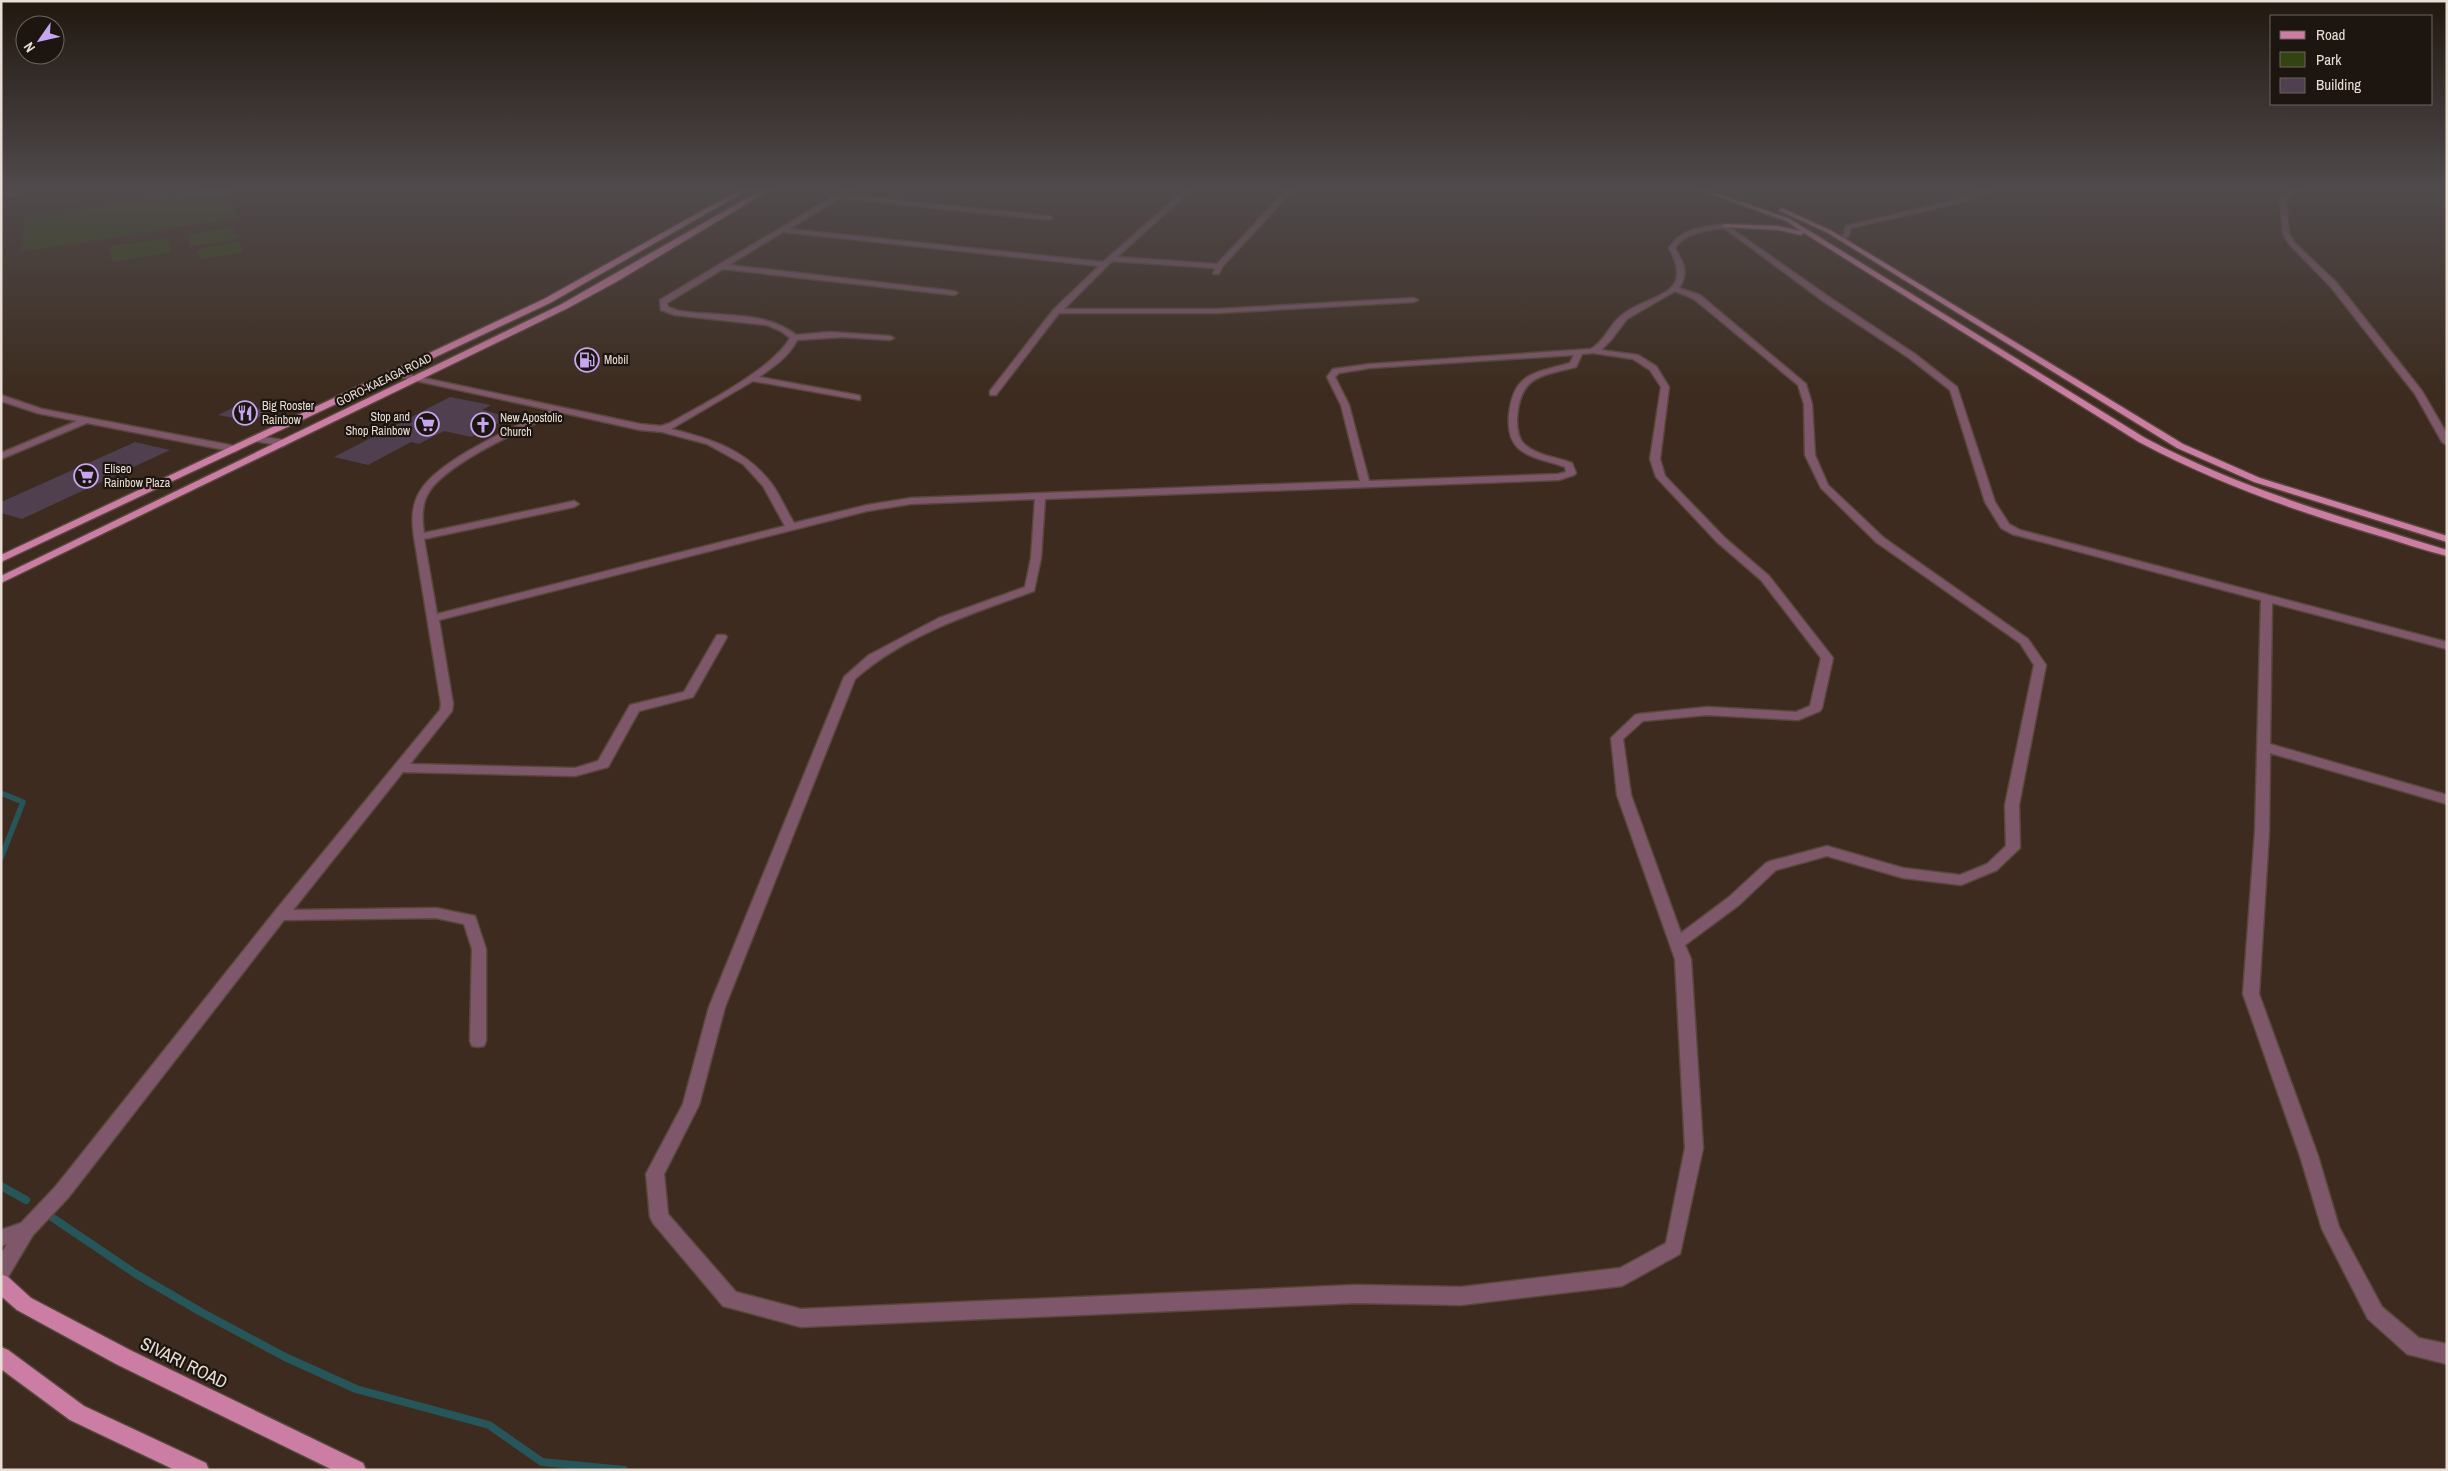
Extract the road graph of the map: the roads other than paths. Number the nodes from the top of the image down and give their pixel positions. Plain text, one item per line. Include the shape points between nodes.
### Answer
1 (626, 257) edge
2 (653, 257) edge
3 (741, 257) edge
4 (1035, 257) edge
5 (1114, 257) edge
6 (1228, 257) edge
7 (1676, 257) edge
8 (1767, 257) edge
9 (1847, 257) edge
10 (1870, 257) edge
11 (2305, 257) edge
12 (1111, 259) junction
13 (1105, 264) junction
14 (725, 267) junction
15 (1673, 288) junction
16 (954, 293) dead end
17 (1414, 300) dead end
18 (1057, 311) junction
19 (794, 338) junction
20 (890, 338) dead end
21 (1586, 351) junction
22 (394, 373) junction
23 (418, 378) junction
24 (750, 378) junction
25 (994, 393) dead end
26 (1, 398) edge
27 (857, 398) dead end
28 (558, 409) junction
29 (86, 420) junction
30 (662, 429) junction
31 (257, 439) junction
32 (2447, 442) edge
33 (284, 443) junction
34 (235, 449) junction
35 (1, 456) edge
36 (1365, 483) junction
37 (1040, 496) junction
38 (574, 504) dead end
39 (791, 527) junction
40 (419, 537) junction
41 (2447, 539) edge
42 (2447, 553) edge
43 (1, 559) edge
44 (1, 580) edge
45 (2267, 599) junction
46 (433, 618) junction
47 (721, 637) dead end
48 (2447, 646) edge
49 (2265, 747) junction
50 (402, 768) junction
51 (2447, 800) edge
52 (280, 915) junction
53 (1678, 943) junction
54 (478, 1041) dead end
55 (26, 1229) junction
56 (1, 1238) edge
57 (1, 1271) edge
58 (1, 1283) edge
59 (2447, 1354) edge
60 (1, 1358) edge
61 (199, 1470) edge
62 (356, 1470) edge

1 - 22 main road, GORO-KAEAGA ROAD via 547,301
2 - 23 main road, GORO-KAEAGA ROAD
3 - 14 street
4 - 13 street
5 - 12 street
6 - 12 street via 1217,269
7 - 15 street via 1682,274
8 - 45 street via 1912,356 1954,389 1990,502 2005,526 2016,532
9 - 42 main road via 2194,469
10 - 41 main road via 2200,456 2257,480
11 - 32 street via 2333,284 2419,393
12 - 13 street
13 - 18 street
14 - 16 street
14 - 19 street via 663,302 663,306 677,313 772,325
15 - 21 street via 1623,317 1609,341
15 - 53 street via 1697,297 1802,384 1808,404 1810,455 1824,486 1880,540 2024,641 2040,665 2012,805 2013,848 1992,867 1961,880 1903,872 1827,851 1770,866 1734,901
17 - 18 street via 1218,311
18 - 25 street
19 - 20 street via 841,333
19 - 24 street via 793,345 780,358
21 - 36 street via 1336,371 1331,377 1346,405
21 - 36 street via 1573,365 1535,374 1522,382 1513,404 1512,433 1522,447 1569,465 1571,473 1559,477
21 - 53 street via 1635,357 1653,368 1665,388 1655,460 1661,477 1721,540 1765,578 1827,658 1816,708 1798,716 1707,711 1639,718 1617,738 1624,796
22 - 23 street
22 - 31 main road, GORO-KAEAGA ROAD
23 - 28 street
23 - 33 main road, GORO-KAEAGA ROAD
24 - 27 street
24 - 30 street
26 - 29 street via 40,411
28 - 30 street
28 - 40 street via 465,459 426,489 417,518
29 - 34 street
29 - 35 street
30 - 39 street via 710,442 746,462 768,485
31 - 33 street
31 - 34 main road, GORO-KAEAGA ROAD
33 - 44 main road, GORO-KAEAGA ROAD
34 - 43 main road, GORO-KAEAGA ROAD
36 - 37 street
37 - 39 street via 912,501 867,508
37 - 53 street via 1036,558 1030,589 944,620 874,657 850,678 717,1007 691,1105 655,1174 659,1217 730,1300 801,1318 1356,1294 1461,1296 1622,1277 1674,1248 1694,1148 1683,959
38 - 40 street
39 - 46 street
40 - 46 street
45 - 48 street
45 - 49 street
46 - 50 street via 446,711
47 - 50 street via 689,694 634,708 602,764 575,772
49 - 51 street
49 - 59 street via 2251,994 2331,1229 2375,1313 2414,1347
50 - 52 street
52 - 54 street via 436,912 470,920 480,949
52 - 55 street via 62,1192
55 - 56 street
55 - 57 street
58 - 62 main road, SIVARI ROAD via 24,1304 123,1357
60 - 61 main road via 77,1413

